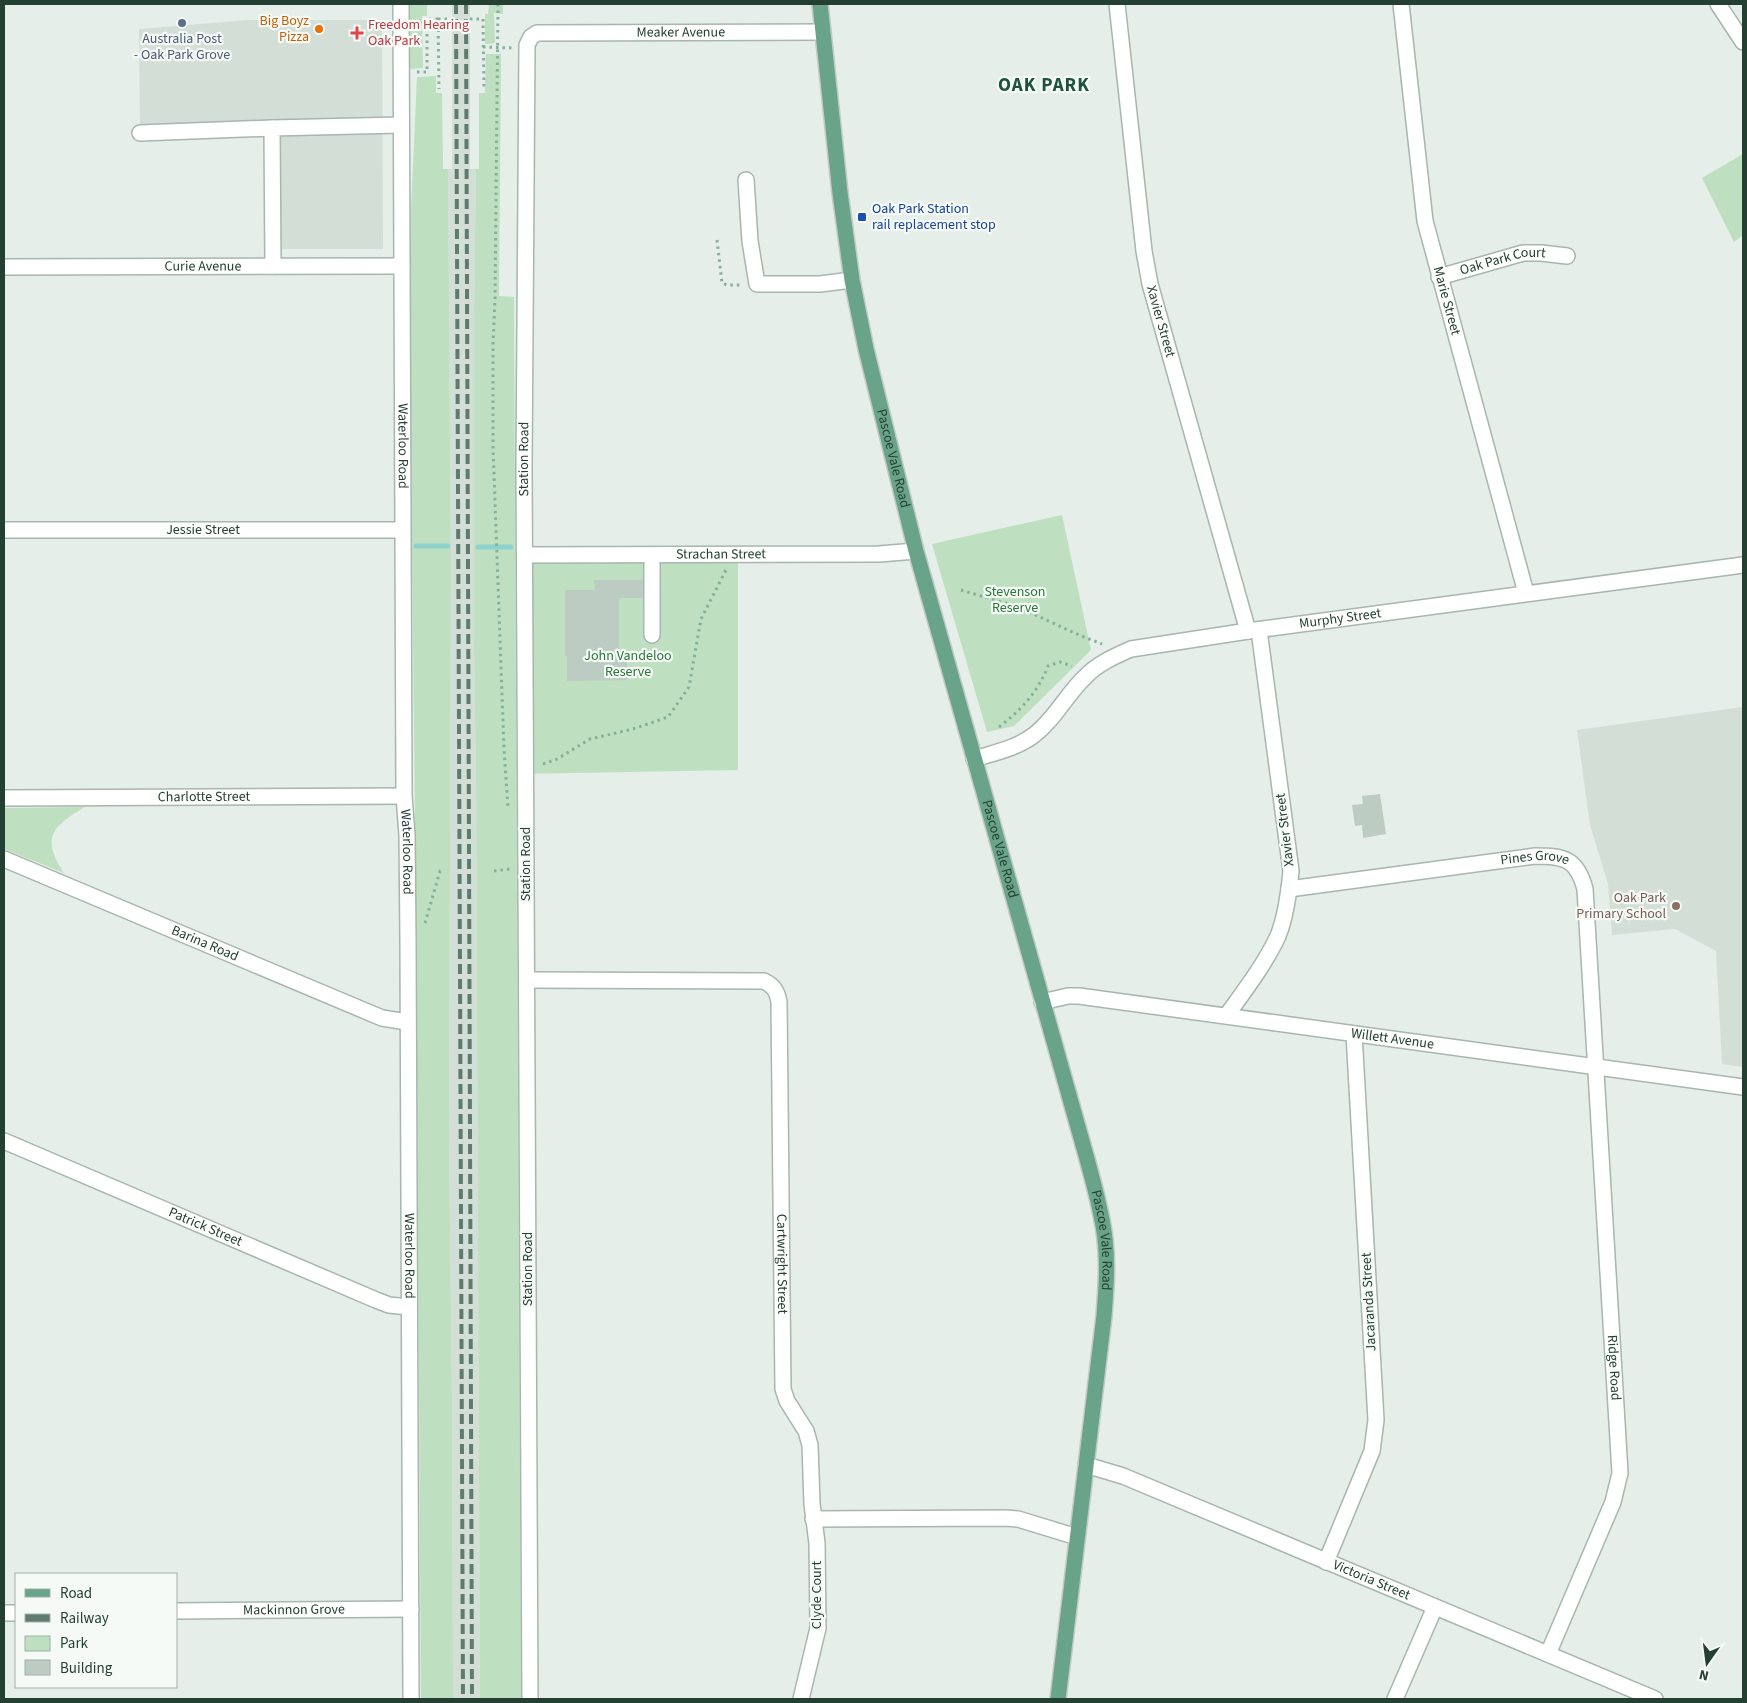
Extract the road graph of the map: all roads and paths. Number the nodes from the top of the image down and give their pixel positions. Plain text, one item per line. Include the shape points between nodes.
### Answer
1 (401, 4) edge
2 (498, 4) edge
3 (820, 4) edge
4 (1117, 4) edge
5 (1400, 4) edge
6 (1718, 4) edge
7 (438, 19) junction
8 (452, 19) dead end
9 (470, 19) dead end
10 (823, 32) junction
11 (537, 33) joint
12 (1743, 42) edge
13 (483, 47) junction
14 (498, 48) junction
15 (516, 48) dead end
16 (426, 72) dead end
17 (438, 89) dead end
18 (484, 90) dead end
19 (401, 125) junction
20 (272, 128) junction
21 (140, 133) dead end
22 (746, 180) dead end
23 (717, 240) dead end
24 (1566, 256) dead end
25 (273, 266) junction
26 (402, 266) junction
27 (4, 267) edge
28 (1440, 276) junction
29 (852, 280) junction
30 (757, 284) junction
31 (4, 530) edge
32 (402, 530) junction
33 (916, 551) junction
34 (734, 554) junction
35 (526, 555) junction
36 (652, 556) junction
37 (1743, 565) edge
38 (961, 590) dead end
39 (1526, 593) junction
40 (1253, 631) junction
41 (652, 635) dead end
42 (1103, 644) dead end
43 (1072, 666) dead end
44 (999, 727) dead end
45 (974, 759) junction
46 (543, 764) dead end
47 (404, 796) junction
48 (4, 798) edge
49 (508, 816) dead end
50 (4, 859) edge
51 (510, 870) dead end
52 (442, 871) dead end
53 (494, 871) dead end
54 (1289, 889) junction
55 (408, 940) junction
56 (526, 980) junction
57 (1042, 1002) junction
58 (1228, 1015) junction
59 (408, 1022) junction
60 (1354, 1034) junction
61 (1596, 1067) junction
62 (1743, 1087) edge
63 (4, 1141) edge
64 (409, 1307) junction
65 (1086, 1466) junction
66 (813, 1519) junction
67 (1077, 1537) junction
68 (1326, 1562) junction
69 (1434, 1607) junction
70 (411, 1609) junction
71 (178, 1612) edge
72 (1548, 1654) junction
73 (411, 1699) edge
74 (530, 1699) edge
75 (801, 1699) edge
76 (1058, 1699) edge
77 (1395, 1699) edge
78 (1656, 1699) edge

1 - 19 street, Waterloo Road
2 - 14 path
3 - 10 main road, Pascoe Vale Road
4 - 40 street, Xavier Street via 1150,284
5 - 28 street, Marie Street via 1424,221
6 - 12 street
7 - 8 path
7 - 16 path via 427,19
7 - 17 path
9 - 13 path via 483,19
10 - 11 street, Meaker Avenue
10 - 29 main road, Pascoe Vale Road
11 - 35 street, Station Road via 527,42 526,65
13 - 14 path
13 - 18 path
14 - 15 path
14 - 49 path via 493,446
19 - 20 street
19 - 26 street, Waterloo Road
20 - 21 street
20 - 25 street
22 - 30 street
23 - 30 path via 722,282 726,285
24 - 28 street, Oak Park Court via 1523,253
25 - 26 street, Curie Avenue
25 - 27 street, Curie Avenue
26 - 32 street, Waterloo Road
28 - 39 street, Marie Street
29 - 30 street via 820,284
29 - 33 main road, Pascoe Vale Road
31 - 32 street, Jessie Street
32 - 47 street, Waterloo Road
33 - 34 street, Strachan Street
33 - 45 main road, Pascoe Vale Road
34 - 36 street, Strachan Street
34 - 46 path via 701,619 689,688 668,717 590,739
35 - 36 street, Strachan Street
35 - 56 street, Station Road
36 - 41 street
37 - 39 street, Murphy Street
38 - 42 path via 1018,607
39 - 40 street, Murphy Street
40 - 45 street, Murphy Street via 1131,649 1086,675 1049,722 1034,735 1008,749
40 - 54 street, Xavier Street via 1288,848
43 - 44 path via 1060,662 1048,666 1032,697
45 - 57 main road, Pascoe Vale Road
47 - 48 street, Charlotte Street
47 - 55 street, Waterloo Road
50 - 59 street, Barina Road via 382,1018
51 - 53 path
52 - 55 path via 420,939
54 - 58 street, Xavier Street via 1272,948
54 - 61 street, Pines Grove via 1535,856 1551,856 1571,862 1582,877 1585,889
55 - 59 street, Waterloo Road
56 - 66 street, Cartwright Street via 764,981 776,988 779,1002 783,1389 810,1445
56 - 74 street, Station Road
57 - 58 street, Willett Avenue via 1079,996
57 - 65 main road, Pascoe Vale Road via 1096,1194 1106,1246 1107,1285
58 - 60 street, Willett Avenue
59 - 64 street, Waterloo Road
60 - 61 street, Willett Avenue
60 - 68 street, Jacaranda Street via 1376,1420 1372,1451
61 - 62 street, Willett Avenue
61 - 72 street, Ridge Road via 1620,1473 1613,1502
63 - 64 street, Patrick Street via 376,1300
64 - 70 street, Waterloo Road
65 - 67 main road, Pascoe Vale Road
65 - 68 street, Victoria Street via 1123,1476
66 - 67 street via 1004,1518 1018,1519
66 - 75 street, Clyde Court via 817,1543 818,1628
67 - 76 main road, Pascoe Vale Road
68 - 69 street, Victoria Street
69 - 72 street, Victoria Street
69 - 77 street
70 - 71 street, Mackinnon Grove
70 - 73 street, Waterloo Road
72 - 78 street, Victoria Street

